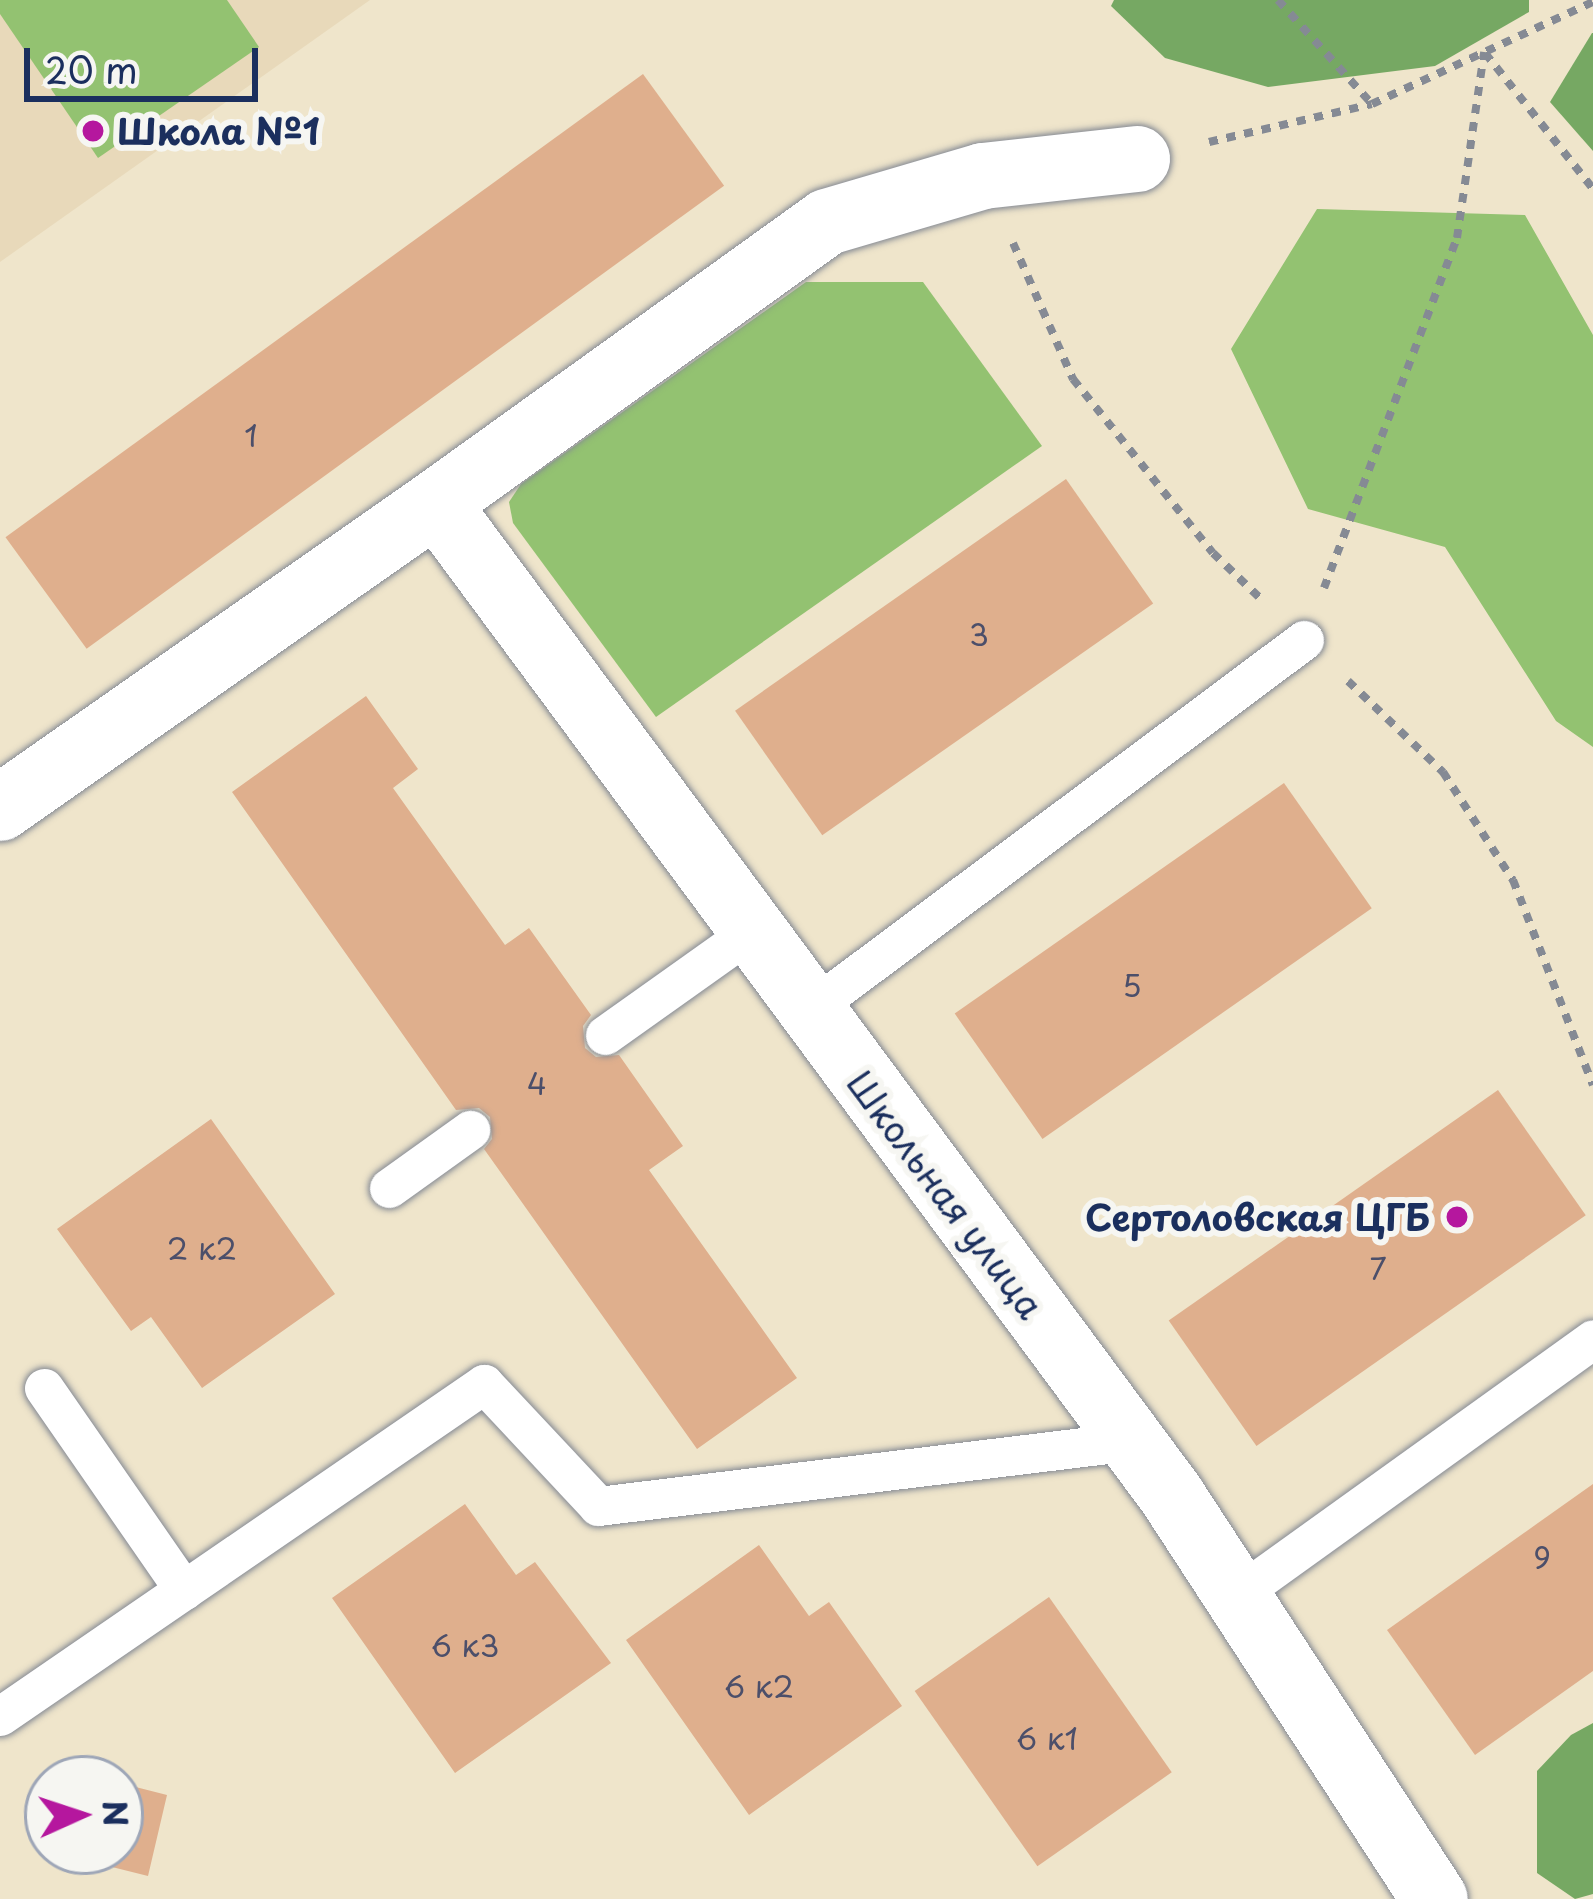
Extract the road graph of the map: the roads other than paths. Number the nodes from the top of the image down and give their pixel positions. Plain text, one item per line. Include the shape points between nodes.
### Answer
1 (1137, 159) road end
2 (436, 503) junction
3 (1304, 640) road end
4 (0, 808) edge
5 (750, 932) junction
6 (809, 1010) junction
7 (604, 1035) dead end
8 (470, 1130) dead end
9 (389, 1188) dead end
10 (1593, 1339) edge
11 (44, 1388) dead end
12 (1132, 1442) junction
13 (184, 1590) junction
14 (1237, 1595) junction
15 (0, 1716) edge
16 (1435, 1899) edge

1 - 2 street via 983,176 827,221
2 - 4 street
2 - 5 street, Школьная улица
3 - 6 lane
5 - 6 street, Школьная улица
5 - 7 lane
6 - 12 street, Школьная улица
8 - 9 lane
10 - 14 lane
11 - 13 lane
12 - 13 lane via 598,1506 484,1384
12 - 14 street, Школьная улица
13 - 15 lane
14 - 16 street, Школьная улица

